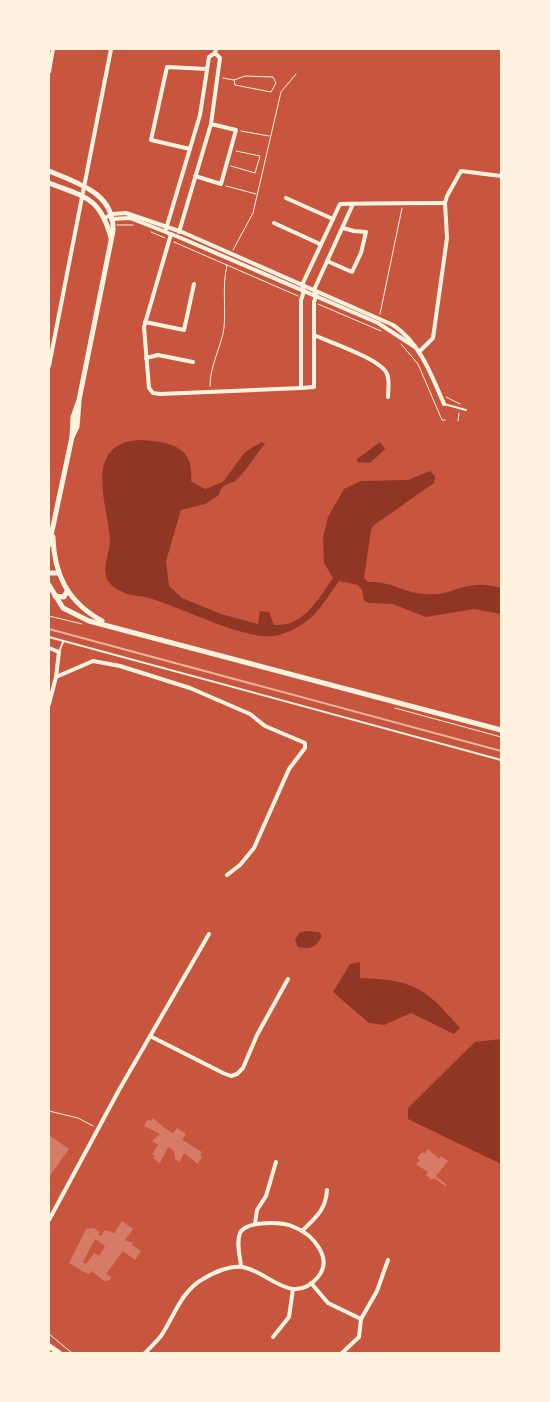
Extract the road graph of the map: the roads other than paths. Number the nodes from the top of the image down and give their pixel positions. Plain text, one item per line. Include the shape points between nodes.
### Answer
1 (54, 49) edge
2 (111, 49) edge
3 (216, 51) edge
4 (207, 69) junction
5 (49, 72) edge
6 (200, 115) junction
7 (212, 118) junction
8 (210, 124) junction
9 (190, 149) junction
10 (49, 171) edge
11 (195, 176) junction
12 (501, 176) edge
13 (49, 183) edge
14 (85, 186) junction
15 (83, 196) junction
16 (286, 198) dead end
17 (445, 203) junction
18 (353, 204) junction
19 (113, 216) junction
20 (105, 218) junction
21 (333, 218) junction
22 (274, 224) dead end
23 (343, 228) junction
24 (165, 230) junction
25 (172, 232) junction
26 (178, 234) junction
27 (111, 238) junction
28 (320, 244) junction
29 (231, 256) junction
30 (327, 261) junction
31 (194, 284) dead end
32 (302, 285) junction
33 (314, 290) junction
34 (304, 291) junction
35 (316, 296) junction
36 (145, 322) junction
37 (314, 335) junction
38 (415, 347) junction
39 (419, 352) junction
40 (146, 358) junction
41 (193, 362) dead end
42 (49, 366) edge
43 (301, 388) junction
44 (388, 397) dead end
45 (444, 404) joint
46 (466, 410) dead end
47 (53, 532) junction
48 (49, 546) edge
49 (49, 573) edge
50 (58, 573) junction
51 (49, 587) edge
52 (67, 591) junction
53 (54, 596) junction
54 (107, 624) junction
55 (49, 637) edge
56 (63, 642) junction
57 (49, 648) edge
58 (59, 652) junction
59 (56, 678) junction
60 (49, 704) edge
61 (501, 730) edge
62 (501, 760) edge
63 (227, 875) dead end
64 (209, 934) dead end
65 (288, 979) dead end
66 (150, 1036) junction
67 (276, 1162) dead end
68 (327, 1190) dead end
69 (49, 1220) edge
70 (255, 1224) junction
71 (302, 1231) junction
72 (388, 1260) dead end
73 (241, 1266) junction
74 (311, 1283) junction
75 (293, 1289) junction
76 (361, 1319) junction
77 (273, 1337) dead end
78 (49, 1346) edge
79 (59, 1353) edge
80 (145, 1353) edge
81 (342, 1353) edge

1 - 5 street
2 - 14 street
3 - 4 street via 209,57
3 - 7 street via 220,58
4 - 6 street
4 - 9 street via 167,67 151,140
6 - 7 street
6 - 9 street
7 - 8 street
8 - 11 street
8 - 11 street via 236,130 227,164 221,184
9 - 24 street
10 - 14 main road
11 - 26 street
12 - 17 street via 461,171
13 - 15 main road
14 - 15 street
14 - 19 main road via 100,195
15 - 20 main road via 95,204
15 - 42 street
16 - 21 street
17 - 18 street
17 - 39 street via 447,238 433,338
18 - 21 street via 340,204
18 - 23 street
19 - 20 street
19 - 24 street via 126,213
19 - 27 main road
20 - 27 main road
21 - 28 street
22 - 28 street
23 - 30 street
23 - 30 street via 366,232 361,254 352,272
24 - 25 street
25 - 26 street
25 - 36 street
26 - 29 street
27 - 47 main road via 73,417 72,438
28 - 32 street
29 - 32 street
29 - 34 street
30 - 33 street
31 - 36 street via 184,330
32 - 33 street
32 - 34 street
33 - 35 street
33 - 38 street via 393,325 412,340
34 - 35 street
34 - 43 street
35 - 37 street
35 - 38 street via 378,323
36 - 40 street
37 - 43 street via 314,387
37 - 44 street via 384,369 388,376
38 - 39 street
39 - 45 street
40 - 41 street via 158,355
40 - 43 street via 149,388 153,392
45 - 46 lane
47 - 48 main road
47 - 50 main road
49 - 50 main road
50 - 52 main road
51 - 53 main road
52 - 53 main road via 64,597
52 - 54 main road via 82,608
53 - 54 main road via 63,608 77,616
54 - 61 main road
55 - 56 lane
56 - 58 lane
56 - 62 lane
57 - 58 street
58 - 59 street
59 - 60 street
59 - 63 street via 93,661 120,666 190,688 305,743 289,769 254,848
64 - 66 street
65 - 66 street via 237,1074 223,1073
66 - 69 street
67 - 70 street via 266,1196 257,1210
68 - 71 street via 321,1213
70 - 71 street via 287,1225
70 - 73 street via 244,1228 240,1234
71 - 74 street via 318,1246 323,1258 320,1273
72 - 76 street via 377,1291
73 - 75 street
73 - 80 street via 215,1273 191,1286 160,1337
74 - 75 street
74 - 76 street via 328,1303
75 - 77 street via 289,1317
76 - 81 street via 359,1337
78 - 79 main road

